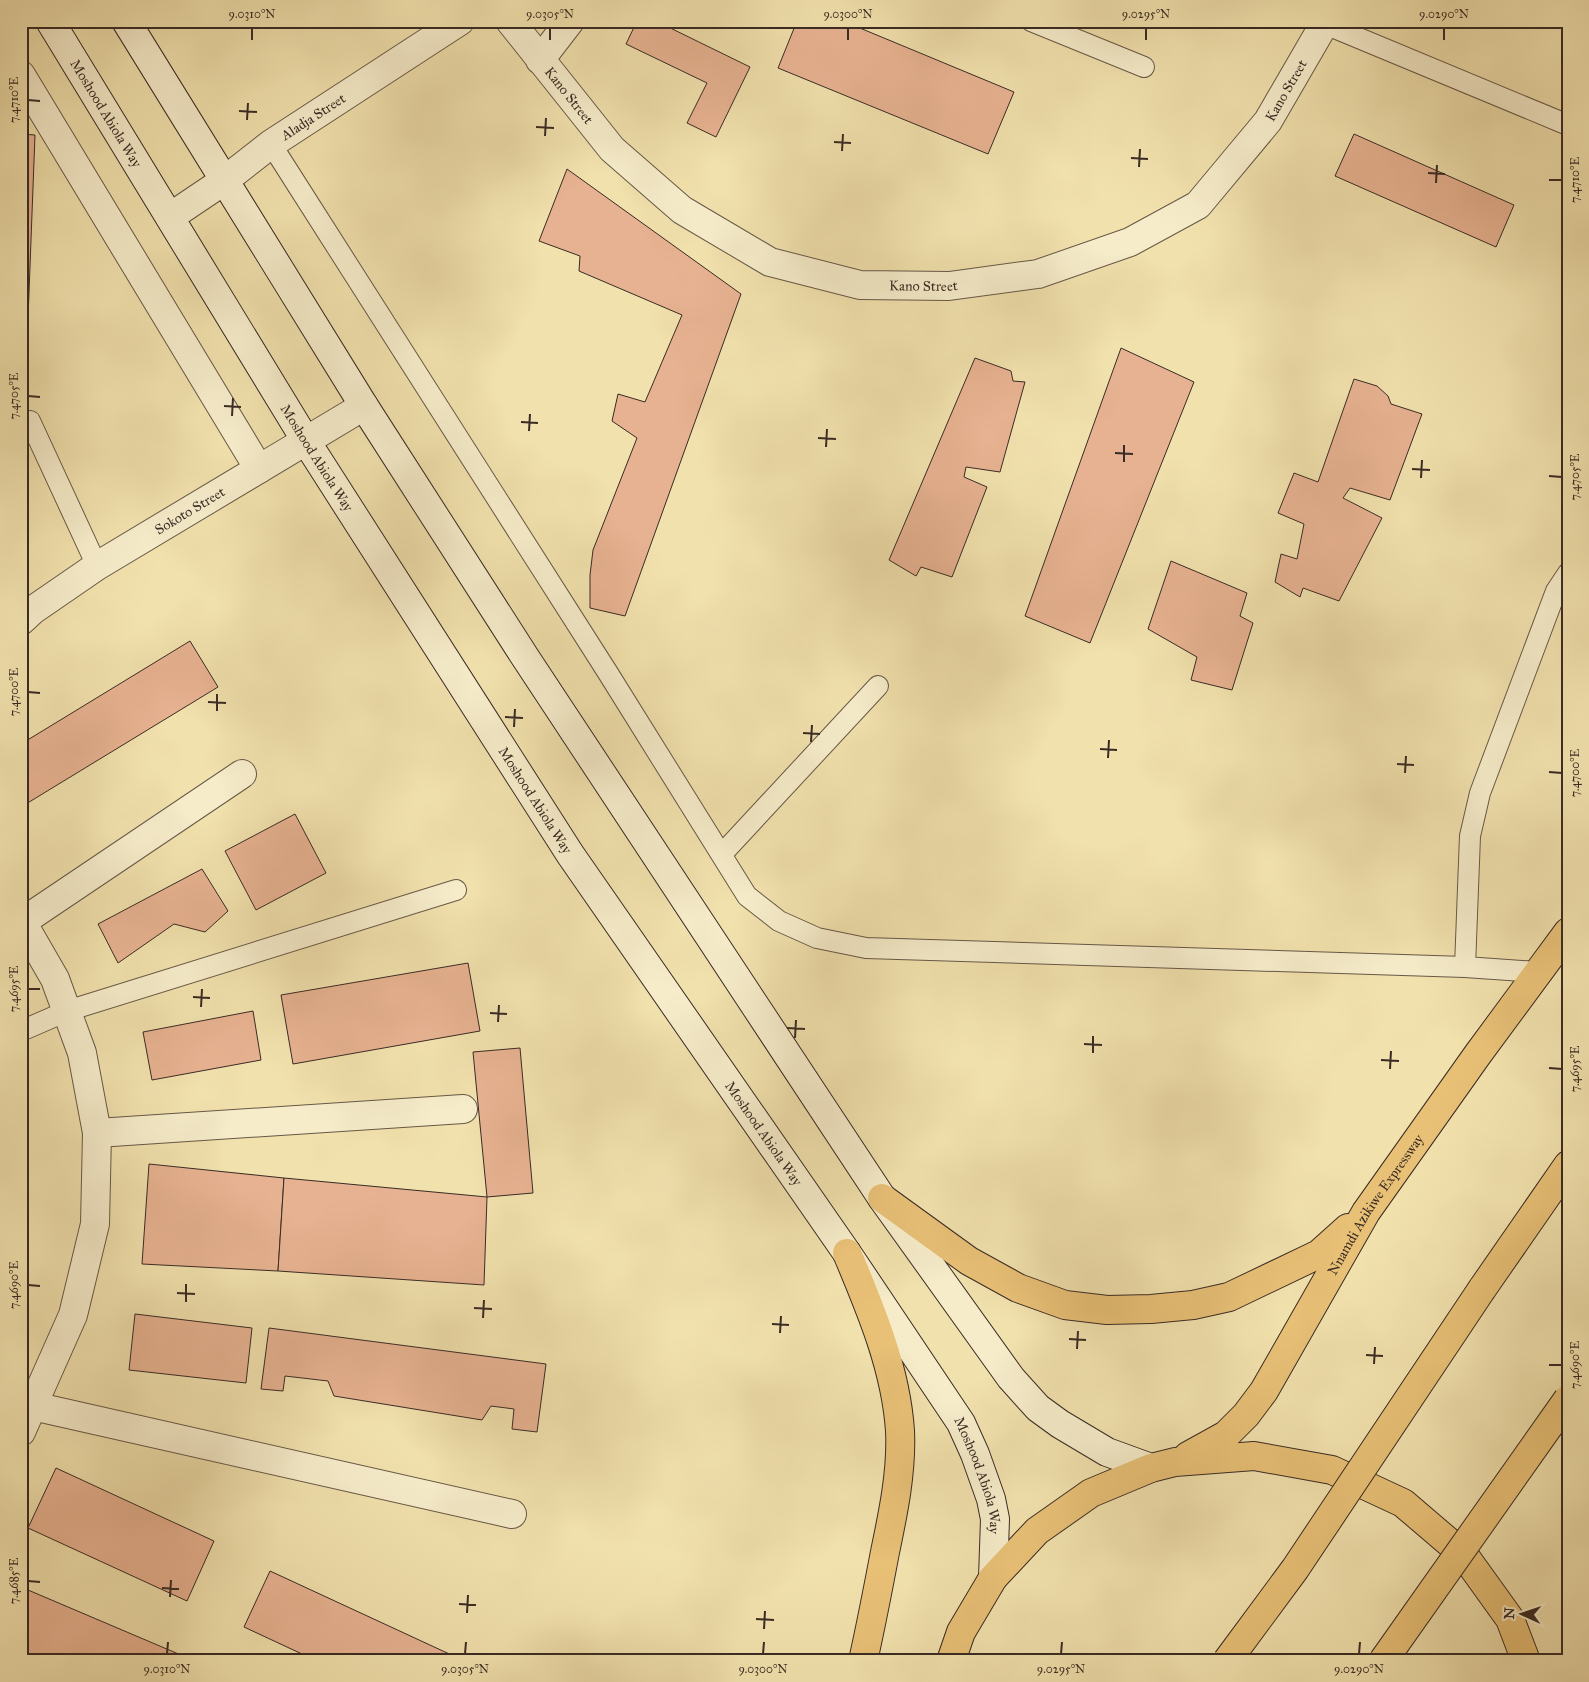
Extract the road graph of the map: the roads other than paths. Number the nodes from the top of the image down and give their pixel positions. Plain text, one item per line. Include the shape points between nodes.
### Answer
1 (50, 21) edge
2 (126, 21) edge
3 (460, 21) edge
4 (510, 21) edge
5 (570, 21) edge
6 (1031, 21) edge
7 (1326, 23) edge
8 (540, 60) junction
9 (1144, 67) dead end
10 (21, 75) edge
11 (1568, 125) edge
12 (271, 144) junction
13 (225, 180) junction
14 (170, 217) junction
15 (364, 406) junction
16 (30, 421) dead end
17 (306, 441) junction
18 (259, 469) junction
19 (97, 566) junction
20 (1568, 573) edge
21 (21, 621) edge
22 (878, 686) dead end
23 (242, 774) dead end
24 (722, 854) junction
25 (456, 890) dead end
26 (22, 921) edge
27 (1568, 932) edge
28 (1465, 967) junction
29 (1538, 972) junction
30 (67, 1012) junction
31 (21, 1031) edge
32 (463, 1109) dead end
33 (97, 1133) junction
34 (1568, 1165) edge
35 (882, 1198) junction
36 (1366, 1212) junction
37 (847, 1253) junction
38 (1568, 1399) edge
39 (34, 1406) junction
40 (21, 1432) edge
41 (1163, 1465) junction
42 (512, 1514) dead end
43 (993, 1578) junction
44 (863, 1661) edge
45 (951, 1661) edge
46 (1227, 1661) edge
47 (1383, 1661) edge
48 (1526, 1661) edge

1 - 14 street, Moshood Abiola Way
2 - 13 street
3 - 12 street, Aladja Street
4 - 8 street, Kano Street
5 - 8 street
6 - 9 lane
7 - 8 street, Kano Street via 1268,121 1198,205 1130,242 1038,274 949,286 860,285 770,262 682,210 612,149
7 - 11 lane
10 - 18 street
12 - 13 street, Aladja Street
12 - 24 lane
13 - 14 street, Aladja Street
13 - 15 street
14 - 17 street, Moshood Abiola Way
15 - 17 street, Sokoto Street
15 - 35 street via 525,658
16 - 19 lane
17 - 18 street, Sokoto Street
17 - 37 street, Moshood Abiola Way via 570,854
18 - 19 street, Sokoto Street
19 - 21 street, Sokoto Street
20 - 28 lane via 1556,591 1480,793 1470,836
22 - 24 lane
23 - 26 street
24 - 28 lane via 747,896 779,921 817,938 866,948
25 - 30 lane
26 - 30 street via 55,980
27 - 29 highway, Nnamdi Azikiwe Expressway
28 - 29 lane
29 - 36 highway, Nnamdi Azikiwe Expressway
30 - 31 lane
30 - 33 street via 82,1053
32 - 33 street
33 - 39 street via 95,1224 73,1315
34 - 46 highway, bridge via 1295,1569
35 - 36 highway via 969,1261 1018,1288 1065,1305 1107,1310 1193,1305 1229,1297 1319,1254
35 - 41 street via 1011,1378 1038,1408 1100,1448 1130,1462
36 - 41 highway, Nnamdi Azikiwe Expressway via 1264,1391 1246,1415 1226,1435 1210,1445
37 - 43 street, Moshood Abiola Way via 960,1423 975,1454 995,1519
37 - 44 highway via 872,1311 887,1360 900,1432 892,1518
38 - 47 highway, bridge
39 - 40 street
39 - 42 street
41 - 43 highway, Nnamdi Azikiwe Expressway via 1091,1494 1037,1531
41 - 48 highway via 1254,1456 1332,1470 1403,1503 1464,1554 1510,1619
43 - 45 highway, Nnamdi Azikiwe Expressway via 961,1632

